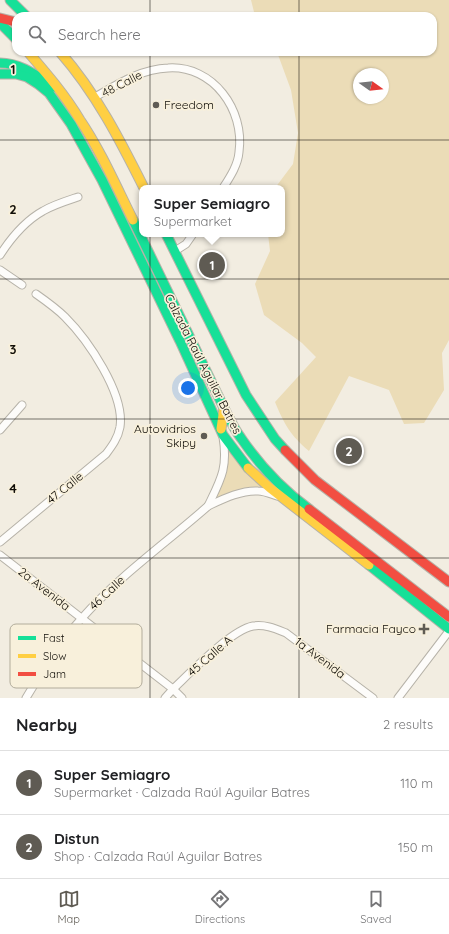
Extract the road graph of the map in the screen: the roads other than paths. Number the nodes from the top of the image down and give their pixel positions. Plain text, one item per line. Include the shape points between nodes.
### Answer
1 (10, 0) edge
2 (22, 12) edge
3 (0, 18) edge
4 (12, 21) edge
5 (0, 23) edge
6 (12, 35) edge
7 (32, 56) edge
8 (64, 56) edge
9 (0, 63) edge
10 (27, 71) junction
11 (0, 74) edge
12 (31, 80) junction
13 (60, 91) junction
14 (95, 97) junction
15 (143, 185) edge
16 (225, 185) edge
17 (78, 197) dead end
18 (139, 233) edge
19 (141, 237) edge
20 (168, 237) edge
21 (191, 237) edge
22 (175, 251) junction
23 (0, 255) edge
24 (0, 270) edge
25 (22, 285) dead end
26 (36, 294) dead end
27 (22, 405) dead end
28 (224, 408) junction
29 (0, 430) edge
30 (222, 432) junction
31 (282, 498) junction
32 (208, 506) junction
33 (0, 542) edge
34 (0, 555) edge
35 (449, 582) edge
36 (449, 617) edge
37 (81, 618) junction
38 (76, 624) edge
39 (89, 624) edge
40 (263, 626) joint
41 (449, 630) edge
42 (142, 666) edge
43 (32, 688) edge
44 (172, 689) junction
45 (26, 698) edge
46 (164, 698) edge
47 (182, 698) edge
48 (373, 698) edge
49 (398, 698) edge

1 - 2 main road
3 - 4 main road
5 - 6 main road
7 - 13 main road, Calzada Raúl Aguilar Batres
8 - 14 main road
9 - 10 main road via 8,63
10 - 12 main road
10 - 13 main road
11 - 12 main road via 16,74
12 - 30 main road via 56,101 102,180
13 - 18 main road, Calzada Raúl Aguilar Batres via 76,113 110,173
14 - 15 main road
14 - 16 street, 48 Calle via 134,76 154,69 183,69 208,78 218,86 230,104 239,131 237,161
17 - 23 street via 36,215 17,232
19 - 28 main road, Calzada Raúl Aguilar Batres
20 - 22 main road, Calzada Raúl Aguilar Batres
21 - 22 street via 186,244
22 - 35 main road, Calzada Raúl Aguilar Batres via 246,395 275,439 315,480
24 - 25 street
26 - 33 street, 47 Calle via 66,317 96,356 118,403 120,428 106,454
27 - 29 street
28 - 30 main road
28 - 36 main road, Calzada Raúl Aguilar Batres via 240,437 288,493
30 - 31 main road via 232,450 249,470
30 - 32 street, 46 Calle via 226,458 224,470
31 - 32 street, 46 Calle via 258,491 222,499
31 - 41 main road via 354,552
32 - 37 street, 46 Calle via 105,594
34 - 37 street, 2a Avenida
37 - 38 street, 46 Calle
37 - 39 street, 2a Avenida
40 - 44 street, 45 Calle A via 253,626 233,635
40 - 48 street, 1a Avenida via 286,633
41 - 49 street
42 - 44 street, 2a Avenida
43 - 45 street, 46 Calle
44 - 46 street, 45 Calle A
44 - 47 street, 2a Avenida

